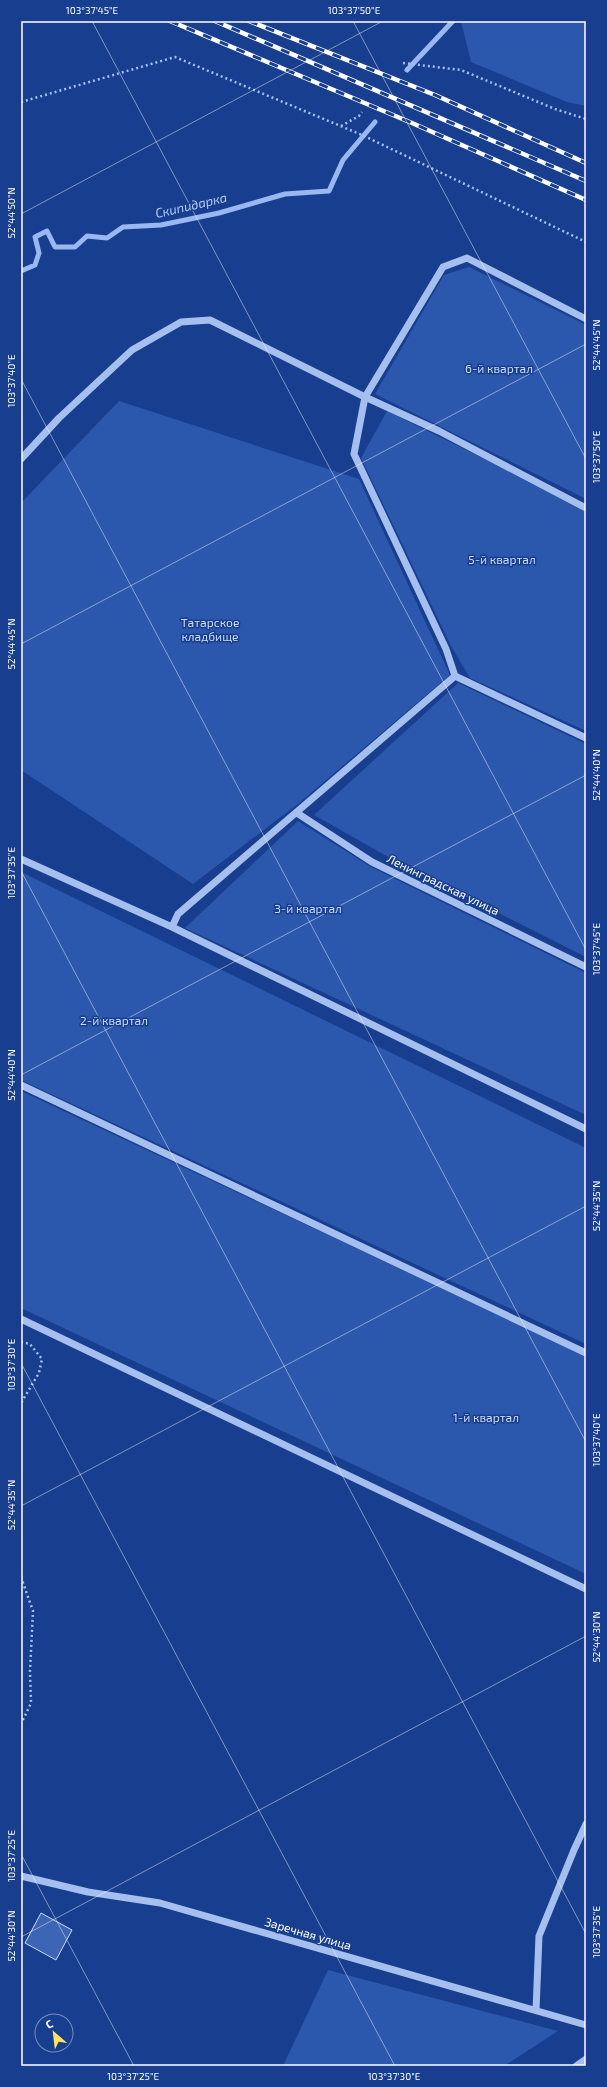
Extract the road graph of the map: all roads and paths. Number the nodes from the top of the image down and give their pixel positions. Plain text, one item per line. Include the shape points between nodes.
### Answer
1 (403, 63) dead end
2 (21, 102) edge
3 (362, 112) dead end
4 (586, 119) edge
5 (341, 126) junction
6 (586, 242) edge
7 (586, 319) edge
8 (365, 397) junction
9 (21, 459) edge
10 (586, 508) edge
11 (455, 676) junction
12 (586, 738) edge
13 (297, 813) junction
14 (21, 859) edge
15 (172, 927) junction
16 (586, 967) edge
17 (21, 1085) edge
18 (586, 1128) edge
19 (21, 1319) edge
20 (21, 1342) edge
21 (586, 1353) edge
22 (21, 1404) edge
23 (21, 1577) edge
24 (586, 1589) edge
25 (21, 1724) edge
26 (586, 1824) edge
27 (21, 1876) edge
28 (536, 2010) junction
29 (586, 2025) edge
30 (586, 2059) edge
31 (576, 2066) edge

1 - 4 path via 461,70 555,109
2 - 5 path via 175,57
3 - 5 path
5 - 6 path
7 - 8 street via 467,258 461,260 443,267
8 - 9 street via 210,320 181,322 132,350 59,418
8 - 10 street via 439,431
8 - 11 street via 354,454 446,649
11 - 12 street
11 - 13 street
13 - 15 street via 178,914
13 - 16 street, Ленинградская улица via 372,862
14 - 15 street
15 - 18 street
17 - 21 street
19 - 24 street
20 - 22 path via 30,1344 42,1359 39,1373
23 - 25 path via 33,1611 31,1702
26 - 28 street via 539,1936
27 - 28 street, Заречная улица via 88,1892 160,1903
28 - 29 street, Заречная улица
30 - 31 street

